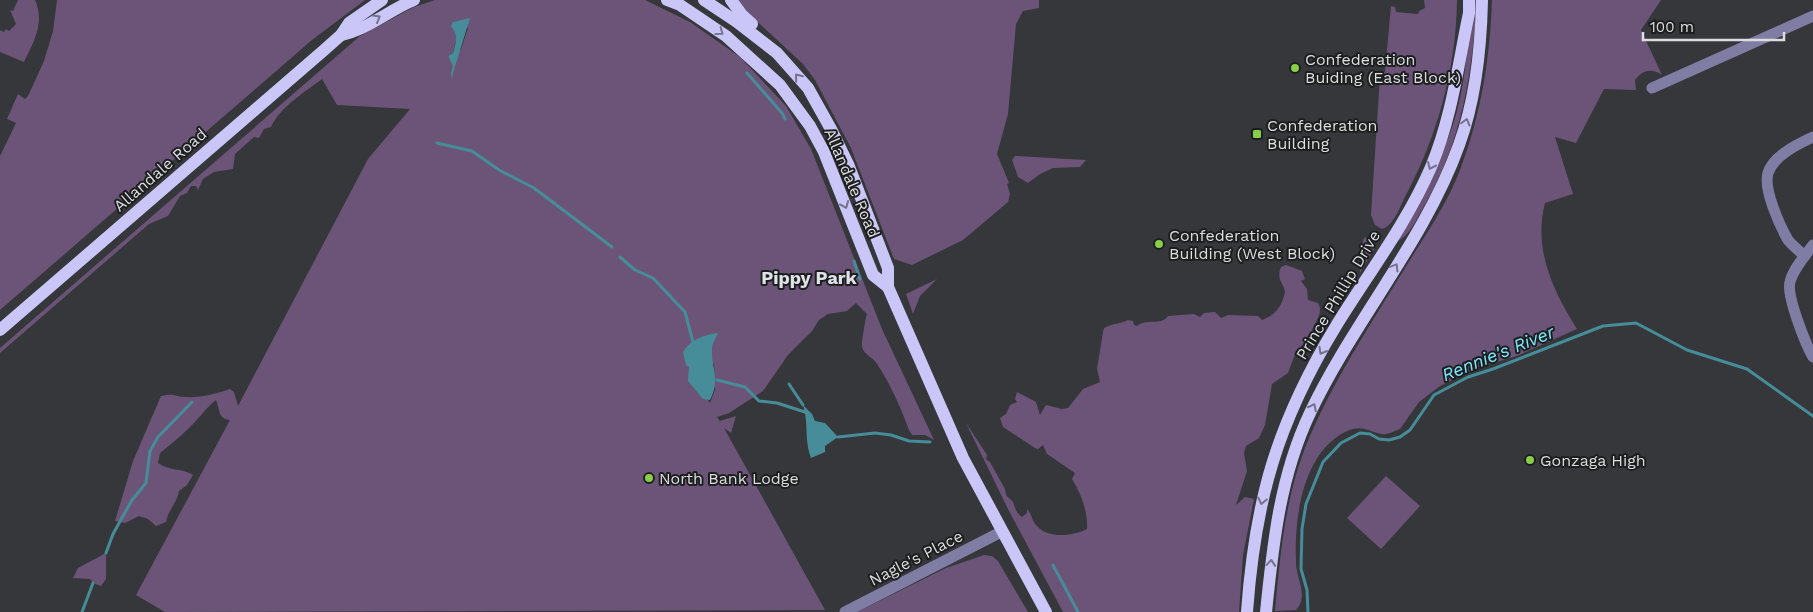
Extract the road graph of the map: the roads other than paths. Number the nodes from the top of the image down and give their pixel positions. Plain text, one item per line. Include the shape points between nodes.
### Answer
1 (382, 0) edge
2 (414, 0) edge
3 (667, 0) edge
4 (704, 0) edge
5 (731, 0) edge
6 (1469, 0) edge
7 (1482, 0) edge
8 (681, 2) edge
9 (1813, 16) edge
10 (341, 35) junction
11 (777, 53) junction
12 (1652, 88) dead end
13 (1813, 137) edge
14 (1813, 245) edge
15 (1805, 256) junction
16 (888, 287) junction
17 (0, 330) edge
18 (1813, 357) edge
19 (1001, 532) junction
20 (845, 612) edge
21 (1046, 612) edge
22 (1247, 612) edge
23 (1266, 612) edge

1 - 10 main road, Allandale Road via 349,23
10 -> 2 main road, Allandale Road via 355,33
3 - 8 main road, Allandale Road
4 - 11 main road, Allandale Road
5 - 11 main road via 742,15 776,45
6 -> 22 main road, Prince Phillip Drive via 1453,101 1430,169 1321,353 1283,428 1258,518
23 -> 7 main road, Prince Phillip Drive via 1280,501 1309,414 1348,342 1423,222 1459,145 1478,67
8 -> 16 main road, Allandale Road via 738,45 780,85 796,107 824,152 874,275
9 - 12 street
10 - 17 main road, Allandale Road
16 -> 11 main road, Allandale Road via 888,268 839,143 808,88
13 - 15 street via 1782,156 1768,172 1767,182 1772,203 1788,239
14 - 15 street
15 - 18 street via 1789,288
16 - 19 main road, Allandale Road via 953,437
19 - 20 street, Nagle's Place
19 - 21 main road, Allandale Road

